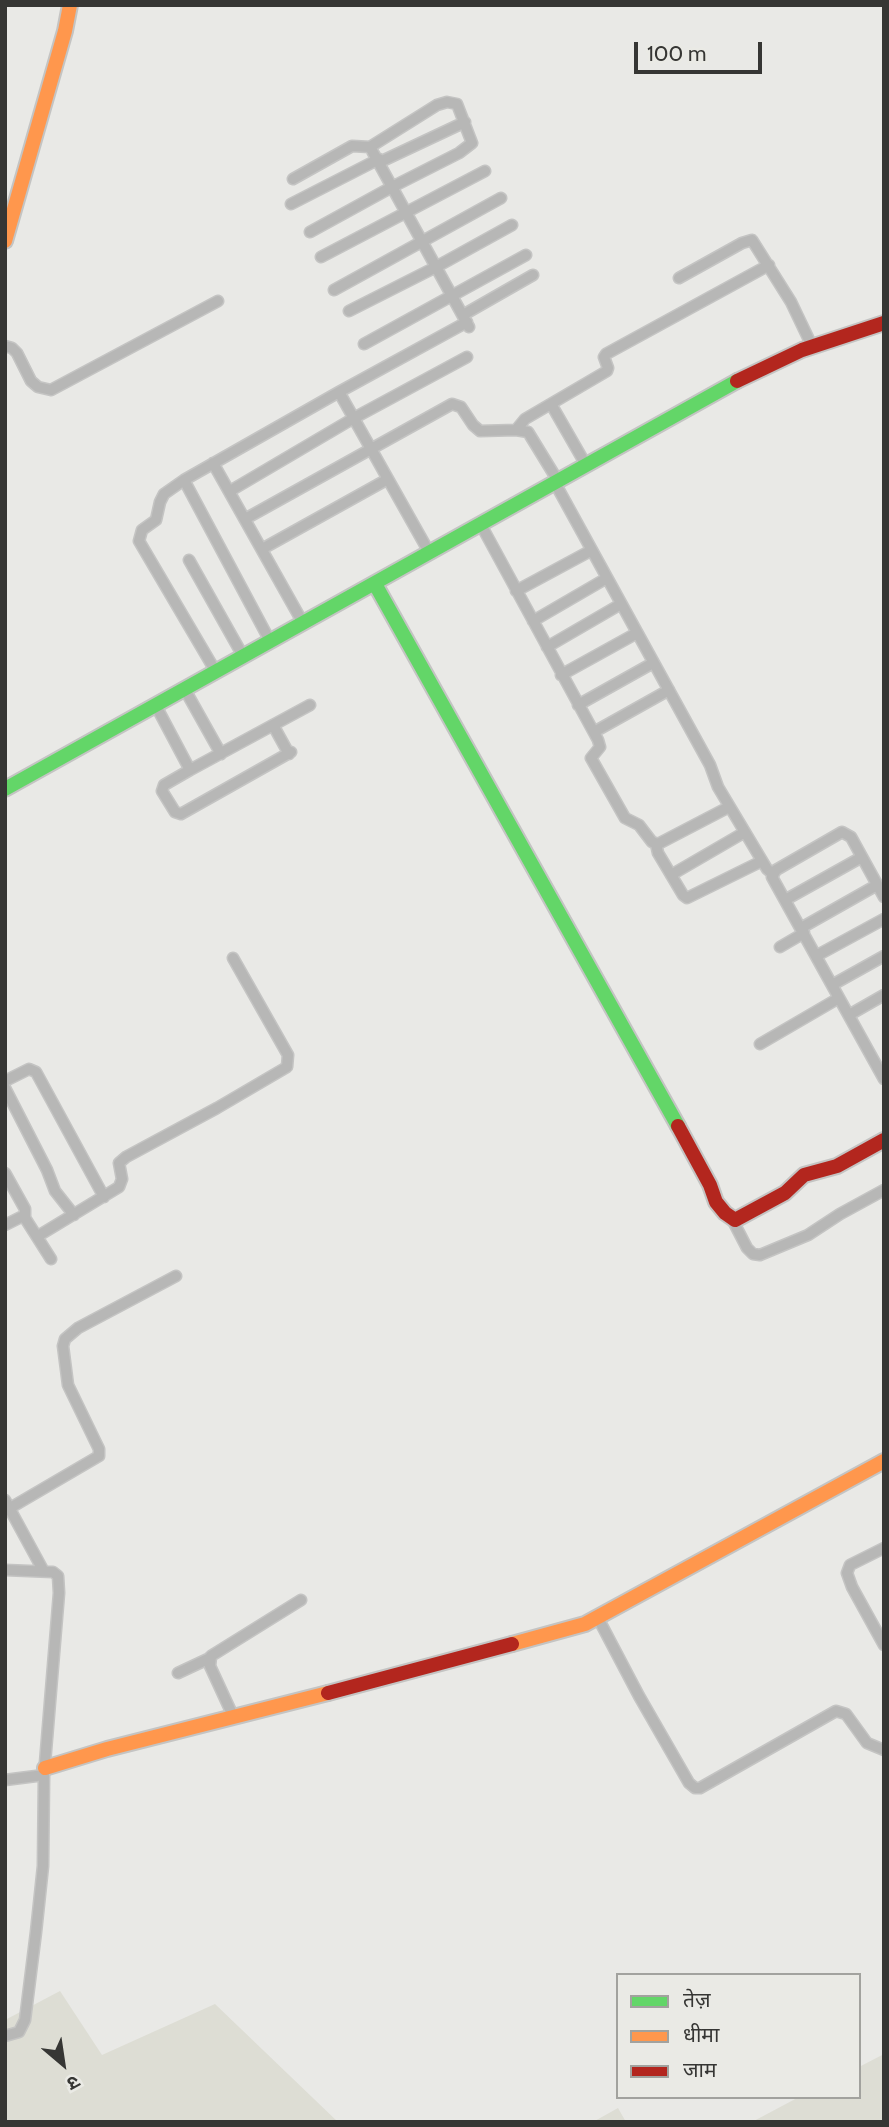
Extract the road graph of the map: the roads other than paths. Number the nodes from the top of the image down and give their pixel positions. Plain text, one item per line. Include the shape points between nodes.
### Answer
1 (70, 5) edge
2 (465, 122) junction
3 (370, 147) junction
4 (379, 161) junction
5 (485, 171) dead end
6 (293, 179) dead end
7 (392, 187) junction
8 (501, 198) dead end
9 (291, 204) dead end
10 (406, 212) junction
11 (512, 225) dead end
12 (310, 232) dead end
13 (422, 241) junction
14 (5, 242) edge
15 (526, 255) dead end
16 (321, 257) dead end
17 (769, 265) junction
18 (436, 267) junction
19 (533, 275) dead end
20 (678, 278) dead end
21 (334, 290) dead end
22 (451, 295) junction
23 (218, 301) dead end
24 (349, 311) dead end
25 (466, 322) junction
26 (884, 323) edge
27 (364, 344) dead end
28 (5, 346) edge
29 (812, 346) junction
30 (467, 357) dead end
31 (339, 391) junction
32 (551, 404) junction
33 (354, 418) junction
34 (516, 430) junction
35 (371, 448) junction
36 (214, 463) junction
37 (586, 465) junction
38 (184, 480) junction
39 (388, 480) junction
40 (557, 482) junction
41 (230, 491) junction
42 (245, 519) junction
43 (481, 523) junction
44 (262, 549) junction
45 (592, 550) junction
46 (429, 552) junction
47 (189, 560) dead end
48 (607, 578) junction
49 (375, 584) junction
50 (516, 591) junction
51 (621, 604) junction
52 (533, 621) junction
53 (303, 623) junction
54 (636, 633) junction
55 (270, 641) junction
56 (547, 647) junction
57 (243, 656) junction
58 (653, 663) junction
59 (216, 672) junction
60 (561, 675) junction
61 (184, 688) junction
62 (668, 690) junction
63 (155, 704) junction
64 (310, 705) dead end
65 (578, 705) junction
66 (274, 725) junction
67 (594, 732) junction
68 (221, 754) junction
69 (190, 770) junction
70 (5, 789) edge
71 (729, 807) junction
72 (746, 832) junction
73 (656, 844) junction
74 (862, 857) junction
75 (762, 861) junction
76 (773, 874) junction
77 (671, 875) junction
78 (877, 885) junction
79 (884, 897) edge
80 (785, 900) junction
81 (884, 919) edge
82 (802, 931) junction
83 (780, 947) dead end
84 (816, 956) junction
85 (884, 956) edge
86 (233, 958) dead end
87 (832, 985) junction
88 (884, 995) edge
89 (839, 998) junction
90 (849, 1015) junction
91 (760, 1044) dead end
92 (884, 1079) edge
93 (5, 1081) edge
94 (5, 1088) edge
95 (884, 1140) edge
96 (5, 1173) edge
97 (884, 1191) edge
98 (104, 1197) junction
99 (75, 1215) junction
100 (25, 1218) junction
101 (732, 1219) junction
102 (5, 1225) edge
103 (38, 1236) junction
104 (51, 1259) dead end
105 (176, 1276) dead end
106 (884, 1461) edge
107 (7, 1507) edge
108 (884, 1548) edge
109 (5, 1570) edge
110 (43, 1570) junction
111 (301, 1600) dead end
112 (598, 1618) junction
113 (884, 1645) edge
114 (210, 1658) junction
115 (178, 1673) dead end
116 (234, 1718) junction
117 (884, 1750) edge
118 (45, 1771) junction
119 (5, 1780) edge
120 (5, 2036) edge

1 - 14 street
2 - 3 street via 457,104 447,102
2 - 4 street
2 - 7 street via 471,145
3 - 4 street
3 - 6 street via 352,146
4 - 7 street
4 - 9 street
5 - 10 street
7 - 10 street
7 - 12 street
8 - 13 street
10 - 13 street
10 - 16 street
11 - 18 street
13 - 18 street
13 - 21 street
15 - 22 street
17 - 20 street via 756,243 749,240
17 - 29 street
17 - 32 street via 608,353 604,357 607,371
18 - 22 street
18 - 24 street
19 - 25 street
22 - 25 street
22 - 27 street
23 - 28 street via 51,390 31,381 17,353
25 - 31 street
26 - 29 street
29 - 37 street via 767,365
30 - 33 street
31 - 33 street
31 - 36 street
32 - 34 street
32 - 37 street
33 - 35 street
33 - 41 street
34 - 35 street via 480,430 461,407 452,404
34 - 40 street via 532,435
35 - 39 street
35 - 42 street
36 - 38 street
36 - 41 street
37 - 40 street
38 - 55 street
38 - 59 street via 164,494 156,520 142,530 139,541
39 - 44 street
39 - 46 street
40 - 43 street
40 - 45 street
41 - 42 street
42 - 44 street
43 - 46 street
43 - 50 street
44 - 53 street
45 - 48 street
45 - 50 street
46 - 49 street
47 - 57 street
48 - 51 street
48 - 52 street
49 - 53 street
49 - 101 street via 613,1007 716,1202
50 - 52 street
51 - 54 street
51 - 56 street
52 - 56 street
53 - 55 street
54 - 58 street
54 - 60 street
55 - 57 street
56 - 60 street
57 - 59 street
58 - 62 street
58 - 65 street
59 - 61 street
60 - 65 street
61 - 63 street
61 - 68 street
62 - 67 street
62 - 71 street
63 - 69 street
63 - 70 street
64 - 66 street
65 - 67 street
66 - 68 street
66 - 69 street via 290,753 178,814 162,787
67 - 73 street via 600,745 591,758 597,769 625,818 642,827
68 - 69 street
71 - 72 street
71 - 73 street
72 - 75 street
72 - 77 street
73 - 77 street
74 - 76 street via 851,837 842,832
74 - 78 street
74 - 80 street
75 - 76 street
75 - 77 street via 690,898
76 - 80 street
78 - 79 street
78 - 82 street
80 - 82 street
81 - 84 street
82 - 83 street
82 - 84 street
84 - 87 street
85 - 87 street
86 - 98 street via 288,1055 287,1067 123,1158 119,1163 122,1182
87 - 89 street
88 - 90 street
89 - 90 street
89 - 91 street
90 - 92 street
93 - 98 street via 29,1069 36,1072
94 - 99 street via 55,1191
95 - 101 street via 836,1166 804,1175 779,1197
96 - 100 street via 25,1209
97 - 101 street via 808,1235 760,1255 747,1248
98 - 99 street
99 - 103 street
100 - 102 street
100 - 103 street
103 - 104 street
105 - 107 street via 65,1339 68,1385 99,1456
106 - 112 street
107 - 110 street
108 - 113 street via 850,1565 847,1573
109 - 110 street
110 - 118 street via 59,1578
111 - 114 street
112 - 116 street
112 - 117 street via 695,1788 836,1711 846,1714 867,1743
114 - 115 street
114 - 116 street
116 - 118 street via 107,1749
118 - 119 street
118 - 120 street via 42,1883 25,2020 19,2032

